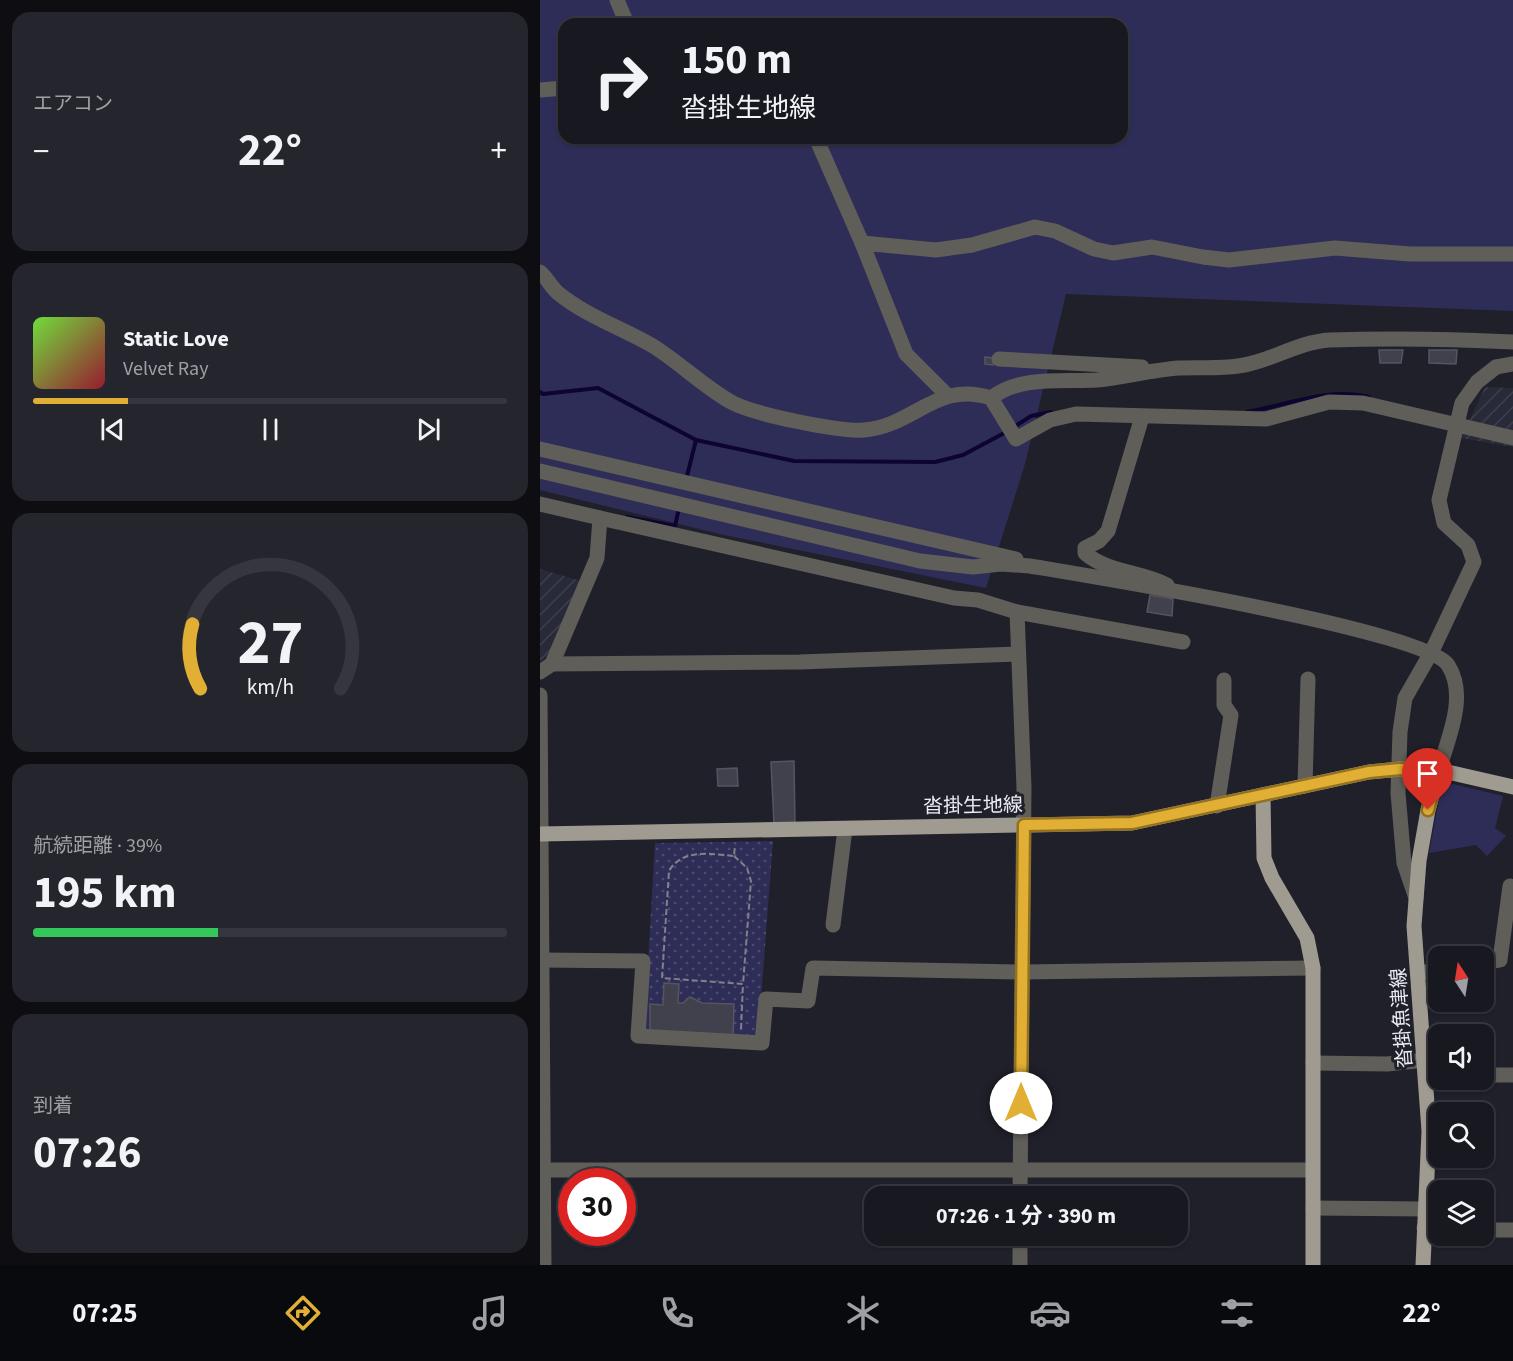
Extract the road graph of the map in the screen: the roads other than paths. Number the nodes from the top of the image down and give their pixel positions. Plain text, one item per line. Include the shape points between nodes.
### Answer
1 (618, 0) edge
2 (625, 18) edge
3 (558, 88) edge
4 (540, 90) edge
5 (819, 144) edge
6 (862, 243) junction
7 (1513, 254) edge
8 (540, 272) edge
9 (1513, 342) edge
10 (999, 359) dead end
11 (1513, 364) edge
12 (1178, 368) junction
13 (947, 395) junction
14 (991, 398) junction
15 (1142, 417) junction
16 (1456, 426) junction
17 (1513, 438) edge
18 (540, 449) edge
19 (540, 471) edge
20 (540, 504) edge
21 (600, 518) junction
22 (1029, 566) junction
23 (1183, 593) junction
24 (1017, 612) junction
25 (1183, 642) dead end
26 (1432, 651) junction
27 (1018, 654) junction
28 (546, 668) edge
29 (1308, 679) dead end
30 (1224, 680) dead end
31 (540, 695) edge
32 (1400, 769) junction
33 (1439, 770) junction
34 (1305, 786) junction
35 (1513, 787) edge
36 (1263, 795) junction
37 (1217, 806) junction
38 (1024, 825) junction
39 (845, 829) junction
40 (541, 834) edge
41 (1513, 887) edge
42 (1416, 898) junction
43 (833, 925) dead end
44 (541, 960) edge
45 (1494, 961) edge
46 (1313, 968) junction
47 (1022, 972) junction
48 (1428, 972) edge
49 (1419, 974) junction
50 (1425, 1060) junction
51 (1312, 1063) junction
52 (1428, 1067) edge
53 (1494, 1075) edge
54 (1513, 1075) edge
55 (1431, 1090) edge
56 (1021, 1169) junction
57 (542, 1170) edge
58 (1312, 1170) junction
59 (1020, 1186) edge
60 (1313, 1208) junction
61 (1425, 1209) junction
62 (1428, 1218) edge
63 (1494, 1230) edge
64 (1513, 1230) edge
65 (1428, 1242) edge
66 (1020, 1246) edge
67 (544, 1265) edge
68 (1020, 1265) edge
69 (1313, 1265) edge
70 (1423, 1265) edge

1 - 2 street
3 - 4 street
5 - 6 street
6 - 7 street via 936,250 972,245 1035,226 1113,253 1152,247 1229,260 1335,248 1410,254
6 - 13 street via 906,354
8 - 13 street via 557,292 627,335 653,346 732,403 769,414 862,430 886,426
9 - 12 street via 1329,340 1299,344 1271,358 1240,366
10 - 12 street
11 - 16 street via 1496,367 1477,382 1462,403
12 - 14 street via 1098,380 1018,384
13 - 14 street via 975,392
14 - 15 street via 1016,439 1050,420 1076,414
15 - 16 street via 1266,419 1329,402 1364,403
15 - 23 street via 1108,531 1085,548 1085,553 1095,562 1149,576
16 - 17 street
16 - 26 street via 1439,500 1444,523 1468,545 1474,562
18 - 22 street via 991,552
19 - 22 street via 920,561 974,567
20 - 21 street
21 - 24 street via 954,598 978,600
21 - 28 street via 597,558
22 - 23 street
23 - 26 street via 1381,635
24 - 25 street
24 - 27 street
26 - 32 street via 1405,698
26 - 33 street via 1447,663 1455,678 1458,698
27 - 28 street
27 - 38 street
29 - 34 street
30 - 37 street via 1224,705 1231,715
31 - 40 street
32 - 33 main road
32 - 34 main road, 沓掛生地線
32 - 42 street via 1398,793 1404,863
33 - 35 main road
33 - 42 main road, 沓掛魚津線 via 1428,810
34 - 36 main road, 沓掛生地線
36 - 37 main road, 沓掛生地線
36 - 46 main road via 1264,858 1306,938
37 - 38 main road, 沓掛生地線 via 1132,823
38 - 39 main road, 沓掛生地線
38 - 47 street
39 - 40 main road, 沓掛生地線
39 - 43 street
40 - 44 street
41 - 45 street via 1510,886 1500,960
42 - 49 main road, 沓掛魚津線 via 1414,926
44 - 47 street via 643,961 638,1036 762,1042 766,999 808,1001 813,968
44 - 57 street
46 - 47 street
46 - 51 main road
47 - 56 street
48 - 49 street
49 - 50 main road, 沓掛魚津線
50 - 51 street
50 - 52 main road, 沓掛魚津線
51 - 58 main road
53 - 54 street
55 - 61 main road, 沓掛魚津線
56 - 57 street
56 - 58 street
56 - 59 street
57 - 67 street
58 - 60 main road
60 - 61 street
60 - 69 main road
61 - 62 main road, 沓掛魚津線
63 - 64 street
65 - 70 main road, 沓掛魚津線
66 - 68 street

